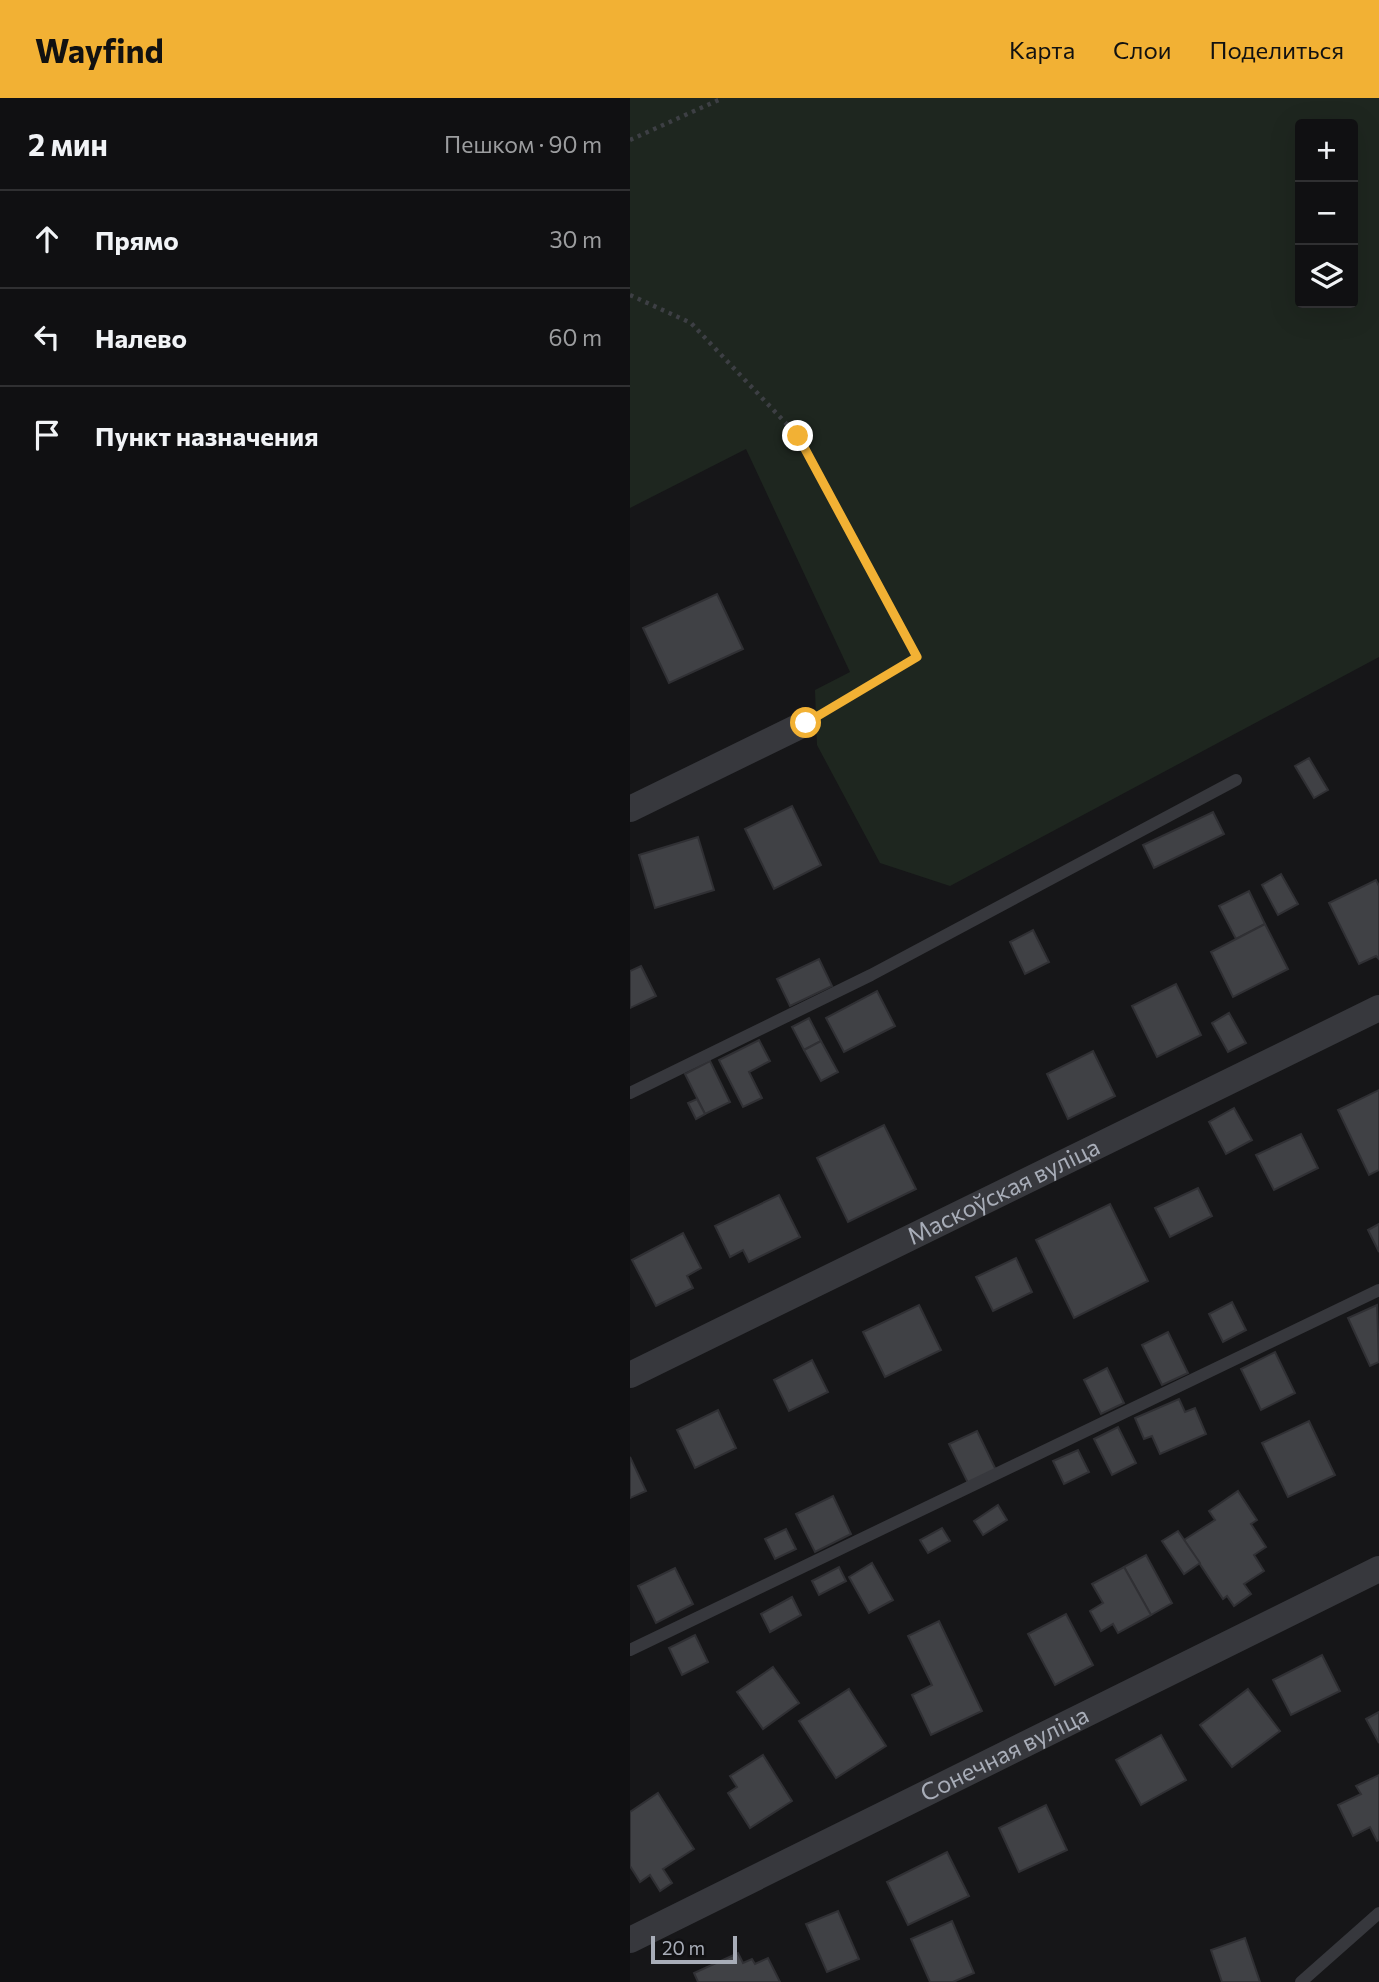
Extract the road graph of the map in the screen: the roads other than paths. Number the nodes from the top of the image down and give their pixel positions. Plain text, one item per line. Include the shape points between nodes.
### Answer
1 (806, 723) road end
2 (1236, 780) dead end
3 (630, 809) edge
4 (1379, 1008) edge
5 (630, 1093) edge
6 (1379, 1290) edge
7 (630, 1375) edge
8 (1379, 1569) edge
9 (630, 1650) edge
10 (1379, 1913) edge
11 (630, 1940) edge
12 (1301, 1982) edge

1 - 3 street
2 - 5 lane via 871,975
4 - 7 street, Маскоўская вуліца
6 - 9 lane
8 - 11 street, Сонечная вуліца
10 - 12 lane

